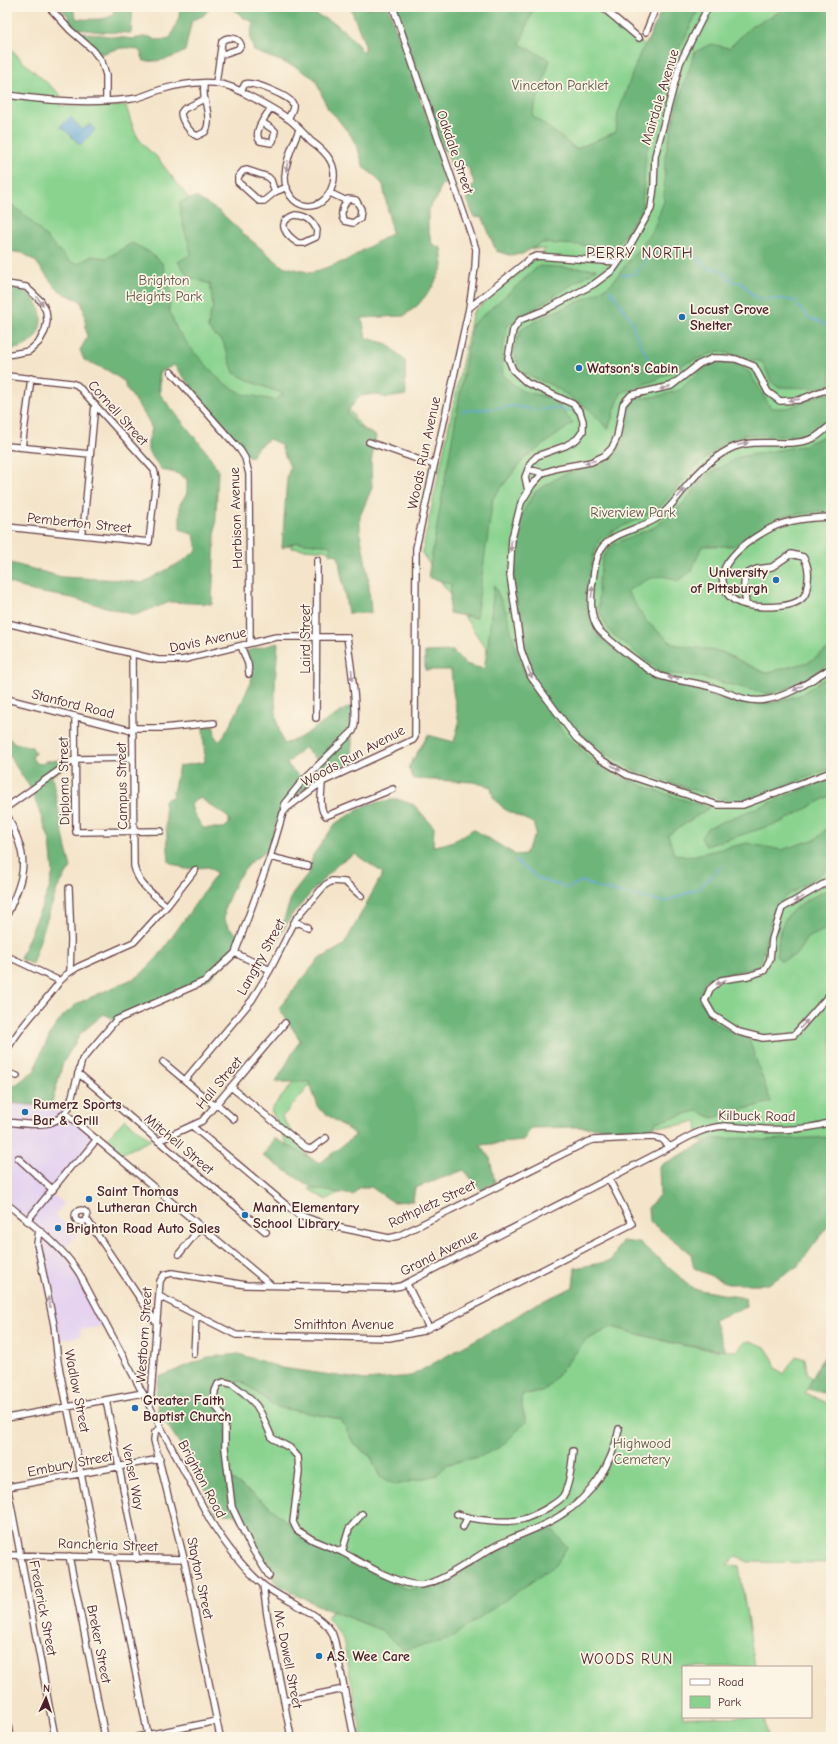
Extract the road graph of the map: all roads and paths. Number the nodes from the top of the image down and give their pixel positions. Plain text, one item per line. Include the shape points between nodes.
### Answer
1 (49, 7) edge
2 (392, 7) edge
3 (602, 7) edge
4 (656, 7) edge
5 (708, 7) edge
6 (646, 32) dead end
7 (639, 38) dead end
8 (220, 55) dead end
9 (204, 83) junction
10 (216, 83) junction
11 (241, 91) junction
12 (7, 95) edge
13 (204, 99) junction
14 (106, 101) junction
15 (271, 108) junction
16 (288, 119) junction
17 (262, 122) dead end
18 (299, 130) junction
19 (287, 187) junction
20 (275, 192) junction
21 (330, 193) junction
22 (347, 201) junction
23 (309, 207) junction
24 (307, 218) junction
25 (617, 262) junction
26 (7, 284) edge
27 (469, 308) junction
28 (7, 354) edge
29 (171, 372) dead end
30 (7, 376) edge
31 (31, 378) junction
32 (831, 390) edge
33 (94, 404) junction
34 (831, 425) edge
35 (369, 442) dead end
36 (7, 446) edge
37 (22, 447) junction
38 (90, 454) junction
39 (434, 465) junction
40 (528, 470) junction
41 (543, 473) junction
42 (528, 491) junction
43 (831, 517) edge
44 (7, 528) edge
45 (80, 535) junction
46 (149, 542) joint
47 (317, 560) dead end
48 (746, 605) junction
49 (7, 622) edge
50 (317, 637) junction
51 (250, 644) junction
52 (241, 646) junction
53 (132, 654) junction
54 (831, 668) edge
55 (249, 674) dead end
56 (7, 699) edge
57 (75, 716) junction
58 (316, 718) dead end
59 (214, 723) dead end
60 (133, 730) junction
61 (133, 758) junction
62 (75, 759) junction
63 (831, 772) edge
64 (322, 782) junction
65 (393, 789) dead end
66 (7, 807) edge
67 (285, 810) junction
68 (7, 815) edge
69 (134, 831) junction
70 (161, 831) dead end
71 (270, 857) junction
72 (308, 866) dead end
73 (195, 870) dead end
74 (831, 878) edge
75 (69, 888) dead end
76 (361, 896) dead end
77 (167, 906) junction
78 (7, 915) edge
79 (293, 924) junction
80 (308, 927) dead end
81 (235, 953) junction
82 (7, 956) edge
83 (270, 970) junction
84 (70, 972) junction
85 (60, 981) junction
86 (831, 993) edge
87 (285, 1022) dead end
88 (7, 1050) edge
89 (163, 1062) dead end
90 (7, 1073) edge
91 (78, 1073) junction
92 (17, 1076) dead end
93 (185, 1080) junction
94 (231, 1087) junction
95 (216, 1105) junction
96 (66, 1113) junction
97 (234, 1119) dead end
98 (7, 1122) edge
99 (831, 1122) edge
100 (192, 1126) junction
101 (326, 1138) dead end
102 (96, 1139) junction
103 (158, 1141) junction
104 (670, 1147) junction
105 (18, 1158) dead end
106 (609, 1179) junction
107 (53, 1190) junction
108 (7, 1204) edge
109 (86, 1218) dead end
110 (27, 1221) junction
111 (201, 1227) junction
112 (39, 1230) junction
113 (266, 1232) dead end
114 (178, 1254) dead end
115 (172, 1273) joint
116 (407, 1284) junction
117 (271, 1286) junction
118 (159, 1296) junction
119 (196, 1315) junction
120 (157, 1324) junction
121 (429, 1328) junction
122 (194, 1354) dead end
123 (143, 1393) junction
124 (106, 1400) junction
125 (150, 1406) junction
126 (67, 1407) junction
127 (7, 1418) edge
128 (161, 1428) junction
129 (619, 1430) dead end
130 (573, 1451) dead end
131 (160, 1459) junction
132 (119, 1466) junction
133 (81, 1474) junction
134 (7, 1486) edge
135 (362, 1514) dead end
136 (457, 1514) dead end
137 (467, 1518) junction
138 (463, 1527) dead end
139 (342, 1552) junction
140 (7, 1555) edge
141 (21, 1556) junction
142 (69, 1556) junction
143 (98, 1557) junction
144 (113, 1559) junction
145 (137, 1559) junction
146 (184, 1559) junction
147 (269, 1576) dead end
148 (263, 1585) junction
149 (344, 1689) junction
150 (284, 1701) junction
151 (7, 1720) edge
152 (217, 1721) junction
153 (148, 1735) junction
154 (10, 1737) edge
155 (55, 1737) edge
156 (105, 1737) edge
157 (137, 1737) edge
158 (220, 1737) edge
159 (291, 1737) edge
160 (354, 1737) edge

1 - 14 street via 102,62 106,75
2 - 27 street, Oakdale Street via 476,249 476,268
3 - 7 street
4 - 6 street
5 - 25 street, Mairdale Avenue via 680,63 663,121 655,156 650,209 628,249
8 - 10 street
9 - 10 street
9 - 13 street
9 - 14 street via 164,89 132,99
10 - 11 street
11 - 15 street
11 - 16 street via 244,84 252,83 288,97 293,103
12 - 14 street via 68,101
13 - 13 street via 181,113 182,119 197,136 205,132 208,126
15 - 16 street
15 - 17 street
16 - 18 street
18 -> 19 street via 288,158 285,177
18 - 21 street via 330,160 334,180
19 - 20 street
19 - 23 street via 298,203
20 - 20 street via 264,201 257,200 238,182 238,177 243,170 268,177
21 - 22 street
21 - 23 street via 325,200
22 - 22 street via 354,199 360,205 360,218 356,222 342,219 342,211
23 - 24 street
24 - 24 street via 292,216 283,225 285,232 298,243 314,239 317,235 317,230
25 - 27 street via 537,256 527,261
25 - 40 street, Mairdale Avenue via 612,270 594,284 520,320 513,330 508,358 516,375 534,387 573,404 583,421 583,431 578,439 537,456 530,462
26 -> 28 street via 26,287 41,301 46,311 47,322 42,337 29,351
27 - 39 street, Woods Run Avenue
29 - 51 street, Harbison Avenue via 240,450 247,463
30 - 31 street, Cornell Street
31 - 33 street, Cornell Street via 75,384
31 - 37 street
32 -> 41 street via 799,400 780,400 768,392 754,366 736,359 714,358 699,364 671,386 629,396 623,404 617,437 612,448 604,456 591,462
33 - 38 street
33 - 46 street, Cornell Street via 156,474
54 -> 34 street via 795,691 764,700 744,699 720,689 660,676 597,628 592,616 591,600 595,564 601,548 613,539 660,517 696,475 720,455 744,444 807,440
35 - 39 street
36 - 37 street
37 - 38 street
38 - 45 street via 84,522
39 - 64 street, Woods Run Avenue via 416,553 415,737
40 - 41 street
40 - 42 street via 525,476
41 - 42 street
42 -> 63 street via 521,503 512,538 510,575 521,650 531,677 576,738 600,759 627,775 718,805 743,805
43 - 48 street via 790,522 772,528 739,551 725,568 722,577 723,587 735,602
44 - 45 street, Pemberton Street
45 - 46 street, Pemberton Street
47 - 50 street, Laird Street
48 - 48 street via 744,584 748,572 772,567 791,554 803,557 807,562 806,589 802,599 775,607
49 - 53 street, Davis Avenue
50 - 51 street, Davis Avenue via 279,636
50 - 58 street, Laird Street
50 -> 67 street, Davis Avenue via 347,637 355,704 355,727 293,792 284,804
51 - 52 street, Davis Avenue
52 - 53 street, Davis Avenue via 176,661
52 - 55 street
53 - 60 street, Campus Street
56 - 57 street, Stanford Road
57 - 60 street, Stanford Road
57 - 62 street, Diploma Street
59 - 60 street, Stanford Road
60 - 61 street, Campus Street
61 - 62 street
61 - 69 street, Campus Street
62 - 66 street
62 - 69 street, Diploma Street via 76,832
64 - 65 street via 322,807 326,816
64 - 67 street, Woods Run Avenue
67 - 71 street
68 - 78 street via 20,844 23,860 20,886
69 - 70 street, Diploma Street
69 - 77 street, Campus Street via 136,876
71 - 72 street
71 - 81 street
73 - 77 street
74 -> 86 street via 782,908 772,939 770,959 764,971 721,980 710,989 705,1001 719,1020 739,1032 763,1038 794,1034
75 - 84 street via 72,940
76 - 79 street, Langtry Street via 345,882 329,882
77 - 84 street via 134,942
79 - 80 street via 300,923
79 - 83 street, Langtry Street
81 - 83 street
81 - 91 street via 205,981 116,1020 82,1060
82 - 85 street
83 - 93 street, Langtry Street via 252,1000
84 - 85 street
85 - 88 street via 46,1001 16,1034
87 - 94 street, Hall Street
89 - 93 street
90 - 92 street
91 - 96 street
91 - 103 street, Mitchell Street
93 - 95 street
94 - 95 street, Hall Street
94 - 101 street via 306,1148 311,1148
95 - 97 street
95 - 100 street, Hall Street via 202,1121
96 - 98 street via 44,1125
96 - 102 street
99 - 104 street, Kilbuck Road via 790,1131 715,1126
100 - 103 street, Hall Street
100 - 104 street, Rothpletz Street via 297,1214 333,1227 389,1238 398,1236 587,1142 653,1137 662,1139
102 - 107 street
102 - 111 street
103 - 113 street, Mitchell Street
104 - 106 street, Grand Avenue
105 - 107 street
106 - 116 street, Grand Avenue
106 - 121 street, Smithton Avenue via 632,1224
107 - 110 street
108 - 110 street, Brighton Road
109 - 120 street
110 - 112 street, Brighton Road
111 - 114 street
111 - 117 street
112 - 123 street, Brighton Road via 65,1254 79,1273
126 -> 112 street, Wadlow Street via 54,1325 37,1244
115 - 117 street, Grand Avenue via 230,1283
115 - 118 street, Westborn Street via 161,1278
116 - 117 street, Grand Avenue via 390,1288
116 - 121 street
118 - 119 street, Smithton Avenue
118 - 120 street, Westborn Street
119 - 121 street, Smithton Avenue via 239,1335 389,1338
119 - 122 street
120 - 125 street, Westborn Street
123 - 124 street
123 - 125 street, Brighton Road
124 - 126 street
124 - 132 street, Vensel Way
125 - 128 street, Brighton Road
126 - 127 street
126 - 133 street, Wadlow Street
128 - 131 street, Stayton Street via 154,1434
128 - 148 street, Brighton Road via 221,1538 236,1558
129 - 139 street via 605,1469 596,1485 579,1501 561,1516 491,1548 454,1572 422,1585 406,1584
130 - 137 street via 566,1489 556,1503 522,1520
131 - 132 street, Embury Street
131 - 146 street, Stayton Street
132 - 133 street, Embury Street
132 - 145 street, Vensel Way
133 - 134 street, Embury Street
133 - 143 street, Wadlow Street
134 - 141 street, Frederick Street
135 - 139 street via 349,1529
136 - 137 street
137 - 138 street
139 - 147 street via 297,1530 293,1522 299,1472 298,1457 290,1448 272,1438 256,1405 232,1384 224,1382 218,1384 214,1392 214,1404 226,1426 225,1448 232,1507 251,1547
140 - 141 street, Rancheria Street
141 - 142 street, Rancheria Street
141 - 155 street, Frederick Street
142 - 143 street, Rancheria Street
142 - 156 street, Breker Street
143 - 144 street, Rancheria Street
144 - 145 street, Rancheria Street
144 - 153 street
145 - 146 street, Rancheria Street
146 - 152 street, Stayton Street
148 - 149 street, Brighton Road via 314,1615 331,1631
148 - 150 street, Mc Dowell Street
149 - 150 street
149 - 160 street, Brighton Road
150 - 159 street, Mc Dowell Street
151 - 154 street
152 - 153 street
152 - 158 street, Stayton Street
153 - 157 street

